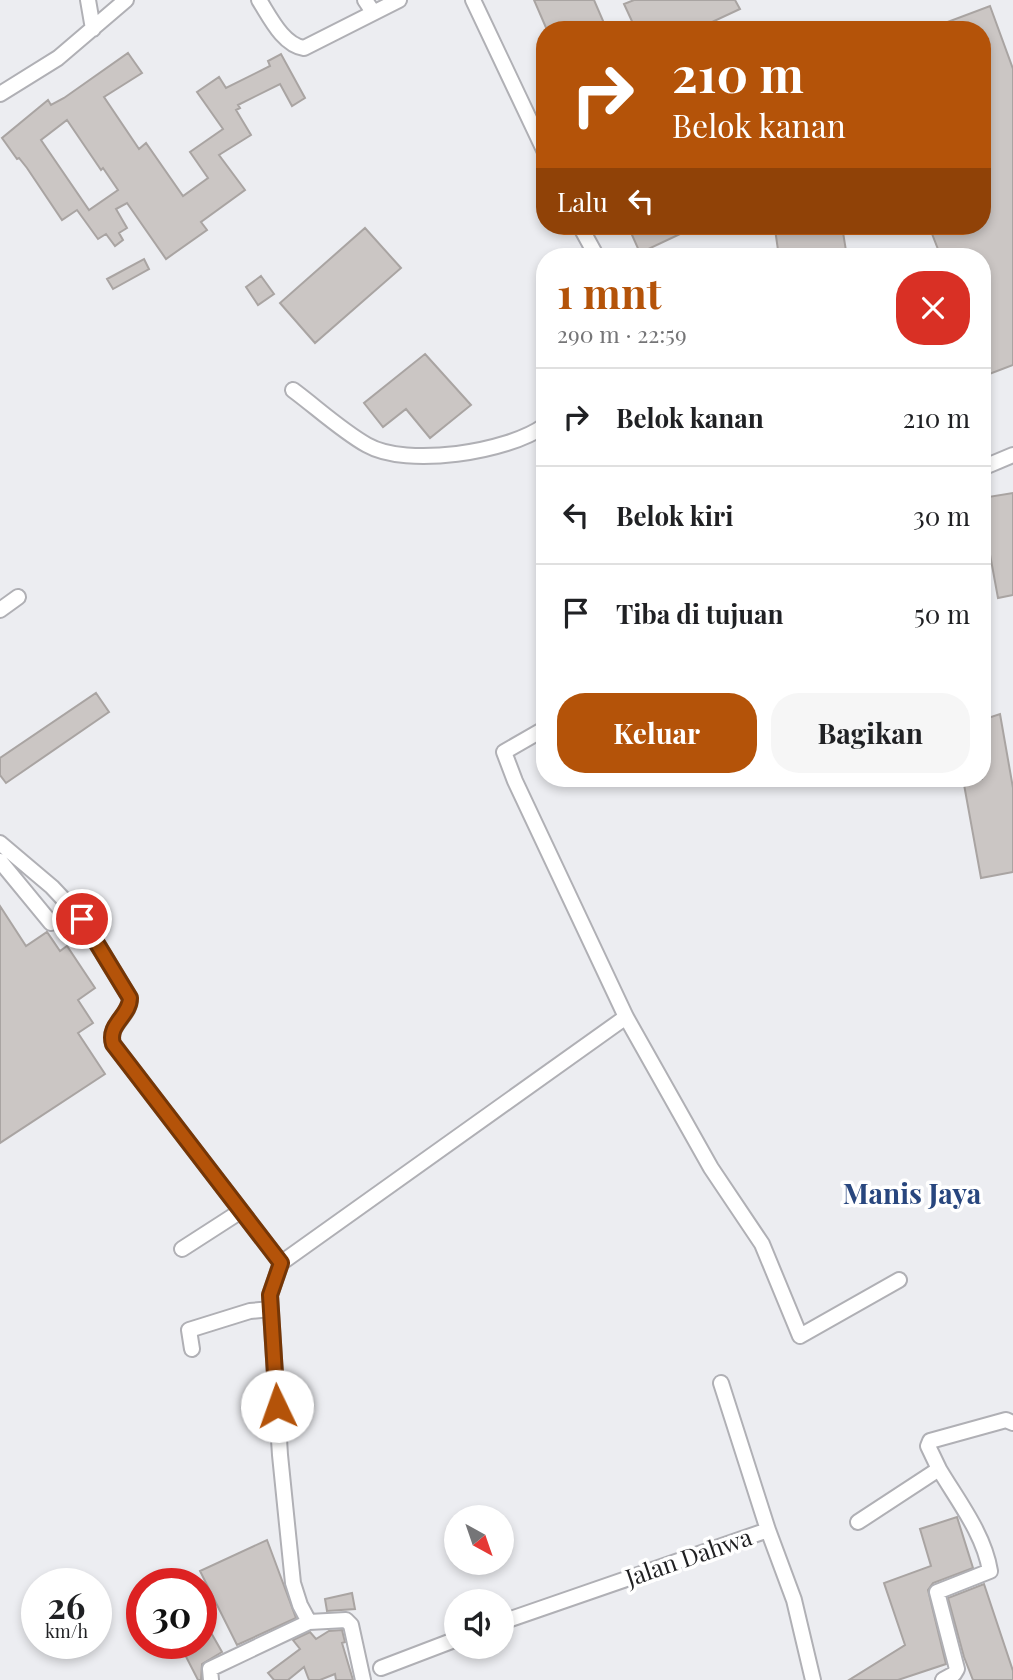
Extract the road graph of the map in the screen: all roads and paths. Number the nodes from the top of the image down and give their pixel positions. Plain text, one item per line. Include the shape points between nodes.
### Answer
1 (88, 0) edge
2 (126, 0) edge
3 (259, 0) edge
4 (399, 0) edge
5 (473, 0) edge
6 (369, 6) edge
7 (93, 29) junction
8 (0, 94) edge
9 (536, 133) edge
10 (293, 390) dead end
11 (536, 431) edge
12 (1013, 455) edge
13 (991, 464) edge
14 (18, 597) dead end
15 (0, 610) edge
16 (536, 734) edge
17 (0, 843) edge
18 (0, 861) edge
19 (51, 923) dead end
20 (626, 1017) junction
21 (241, 1211) junction
22 (182, 1249) dead end
23 (281, 1263) junction
24 (899, 1280) dead end
25 (271, 1309) junction
26 (192, 1349) dead end
27 (721, 1383) dead end
28 (1013, 1423) edge
29 (939, 1469) junction
30 (858, 1522) dead end
31 (768, 1530) junction
32 (514, 1618) edge
33 (309, 1622) junction
34 (444, 1644) edge
35 (381, 1668) dead end
36 (211, 1680) edge
37 (363, 1680) edge
38 (813, 1680) edge
39 (943, 1680) edge

1 - 7 street
2 - 7 street
3 - 6 street via 276,26 295,46 304,48
4 - 6 street
5 - 9 street
7 - 8 street via 58,58
10 - 11 street via 367,446 411,457 505,445
12 - 13 street
14 - 15 street
16 - 20 street via 504,752
17 - 21 street via 82,919 130,998 130,1006 110,1035 113,1044
18 - 19 street
20 - 23 street
20 - 24 street via 711,1168 762,1244 800,1336
21 - 22 street
21 - 23 street
23 - 25 street via 270,1295
25 - 26 street via 190,1330
25 - 33 street via 293,1583
27 - 31 street
28 - 29 street via 1006,1420 930,1441
29 - 30 street
29 - 39 street via 970,1520 990,1569 937,1592 957,1669
31 - 32 street, Jalan Dahwa
31 - 38 street, Jalan Dahwa via 794,1600
33 - 36 street via 210,1669
33 - 37 street via 349,1622
34 - 35 street

